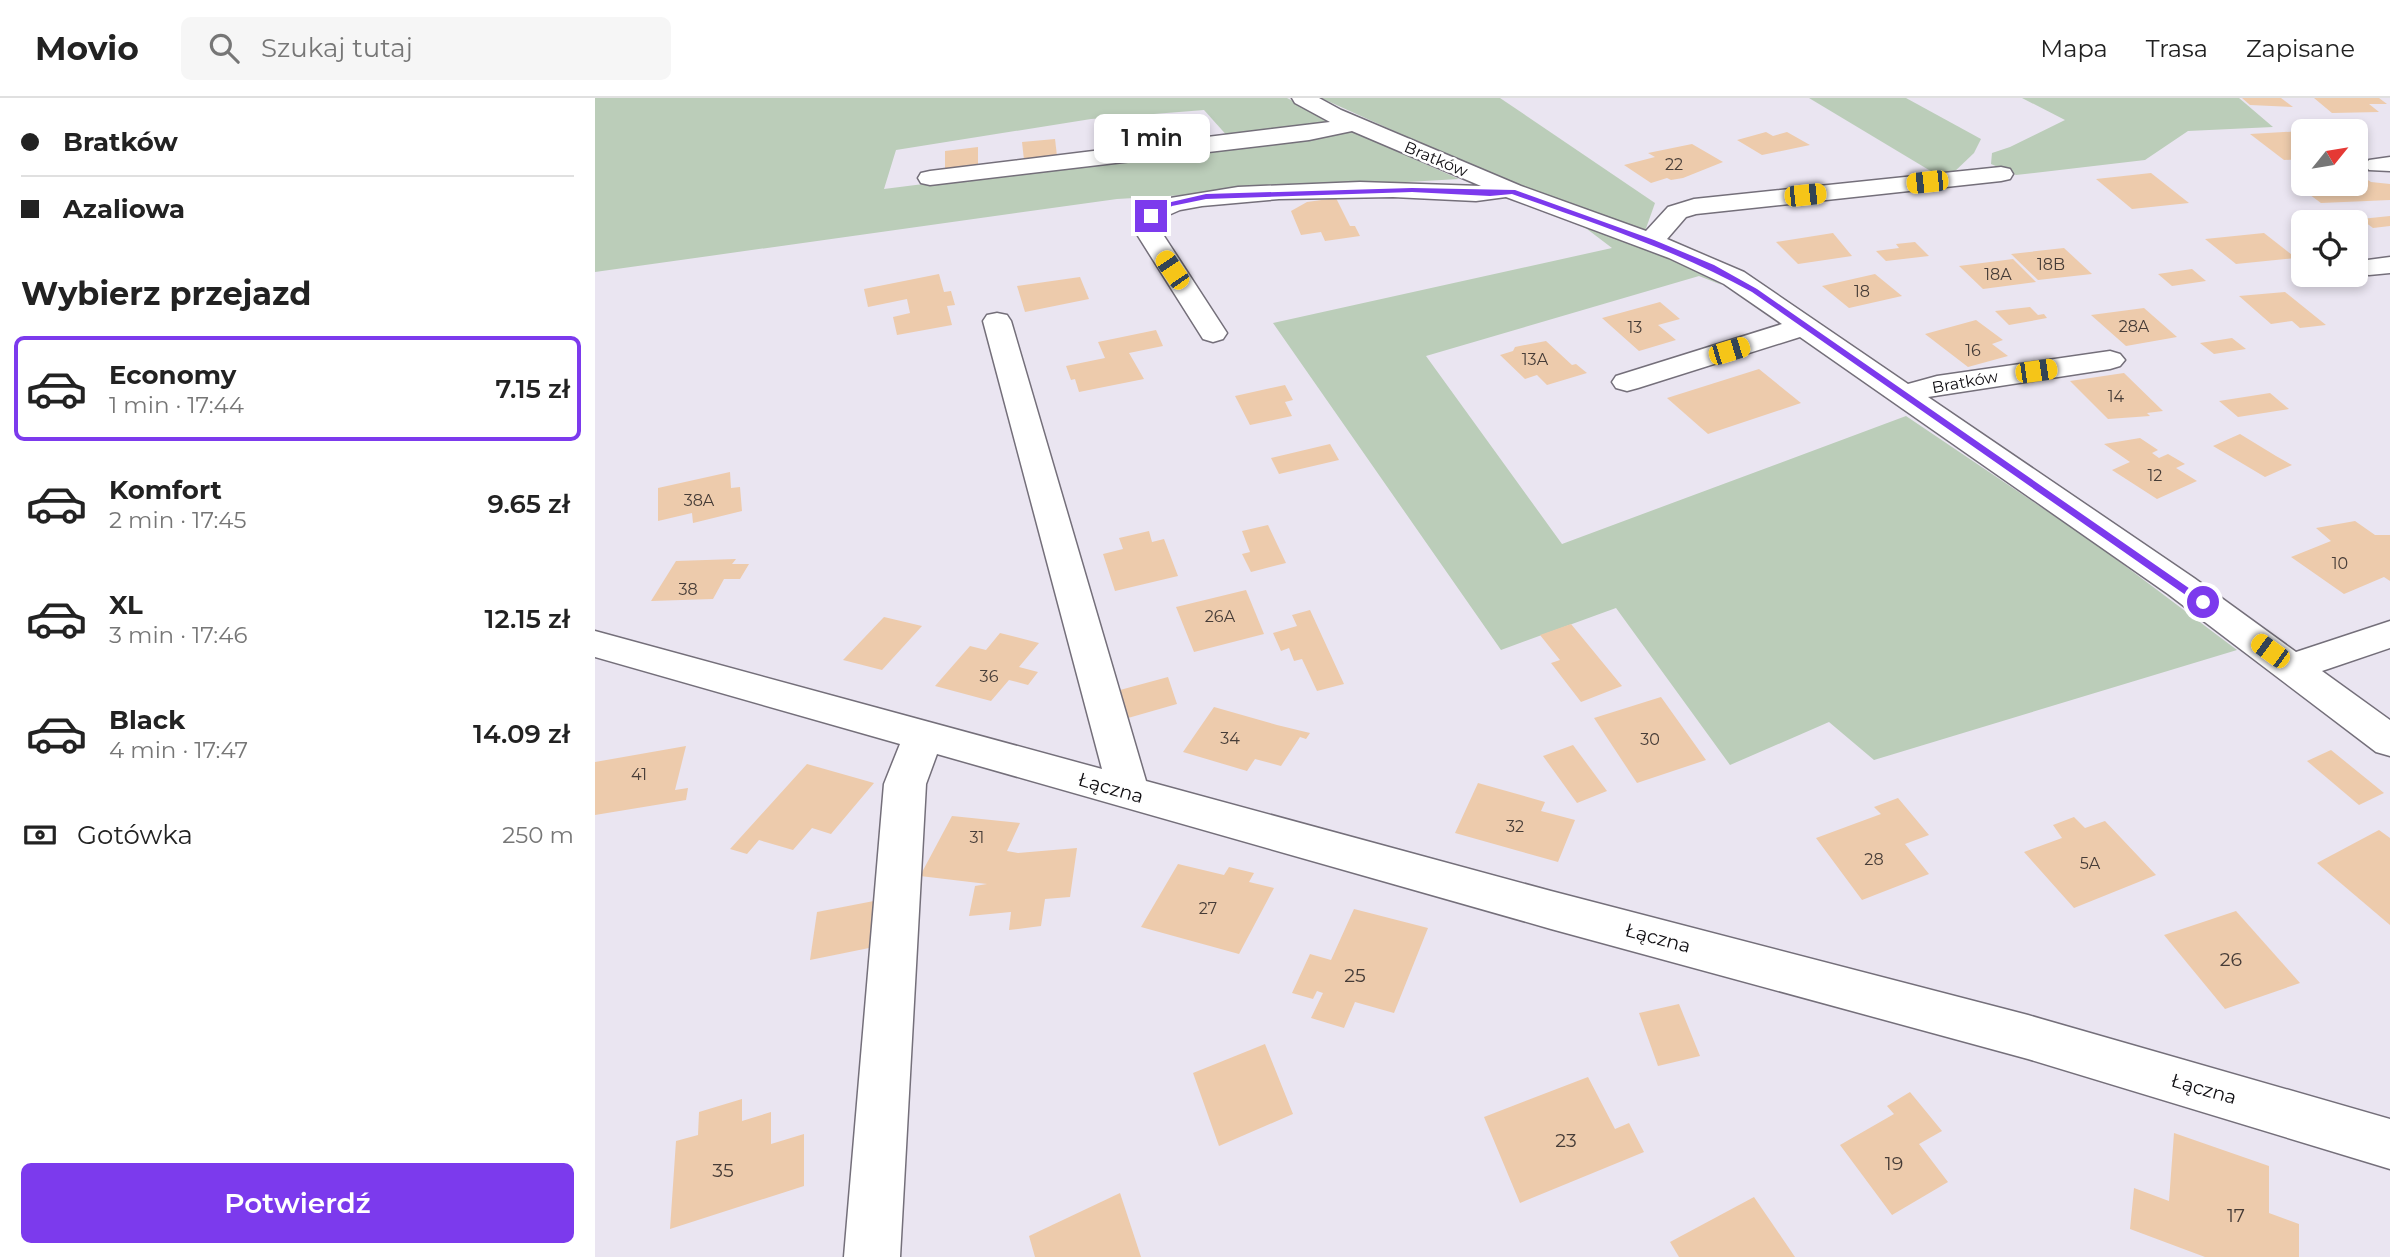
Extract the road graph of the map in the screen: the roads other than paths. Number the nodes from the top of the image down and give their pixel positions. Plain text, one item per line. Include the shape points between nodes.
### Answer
1 (1303, 98) edge
2 (1356, 124) junction
3 (2001, 174) dead end
4 (930, 178) dead end
5 (1512, 191) junction
6 (1651, 242) junction
7 (997, 321) dead end
8 (1806, 326) junction
9 (1213, 333) dead end
10 (2110, 360) dead end
11 (1627, 382) dead end
12 (1904, 395) junction
13 (2390, 634) edge
14 (595, 644) edge
15 (2292, 667) junction
16 (925, 735) junction
17 (2390, 741) edge
18 (1129, 793) junction
19 (2390, 1144) edge
20 (872, 1257) edge

1 - 2 street, Bratków
2 - 4 street
2 - 5 street, Bratków
3 - 6 street via 1694,207 1677,212
5 - 6 street, Bratków
5 - 9 street via 1242,194 1191,198 1164,206 1149,220 1151,236
6 - 8 street, Bratków via 1734,278
7 - 18 street
8 - 11 street
8 - 12 street, Bratków
10 - 12 street, Bratków via 1937,385
12 - 15 street, Bratków
13 - 15 street
14 - 16 street, Łączna
15 - 17 street, Bratków
16 - 18 street, Łączna
16 - 20 street via 905,784
18 - 19 street, Łączna via 2028,1037

